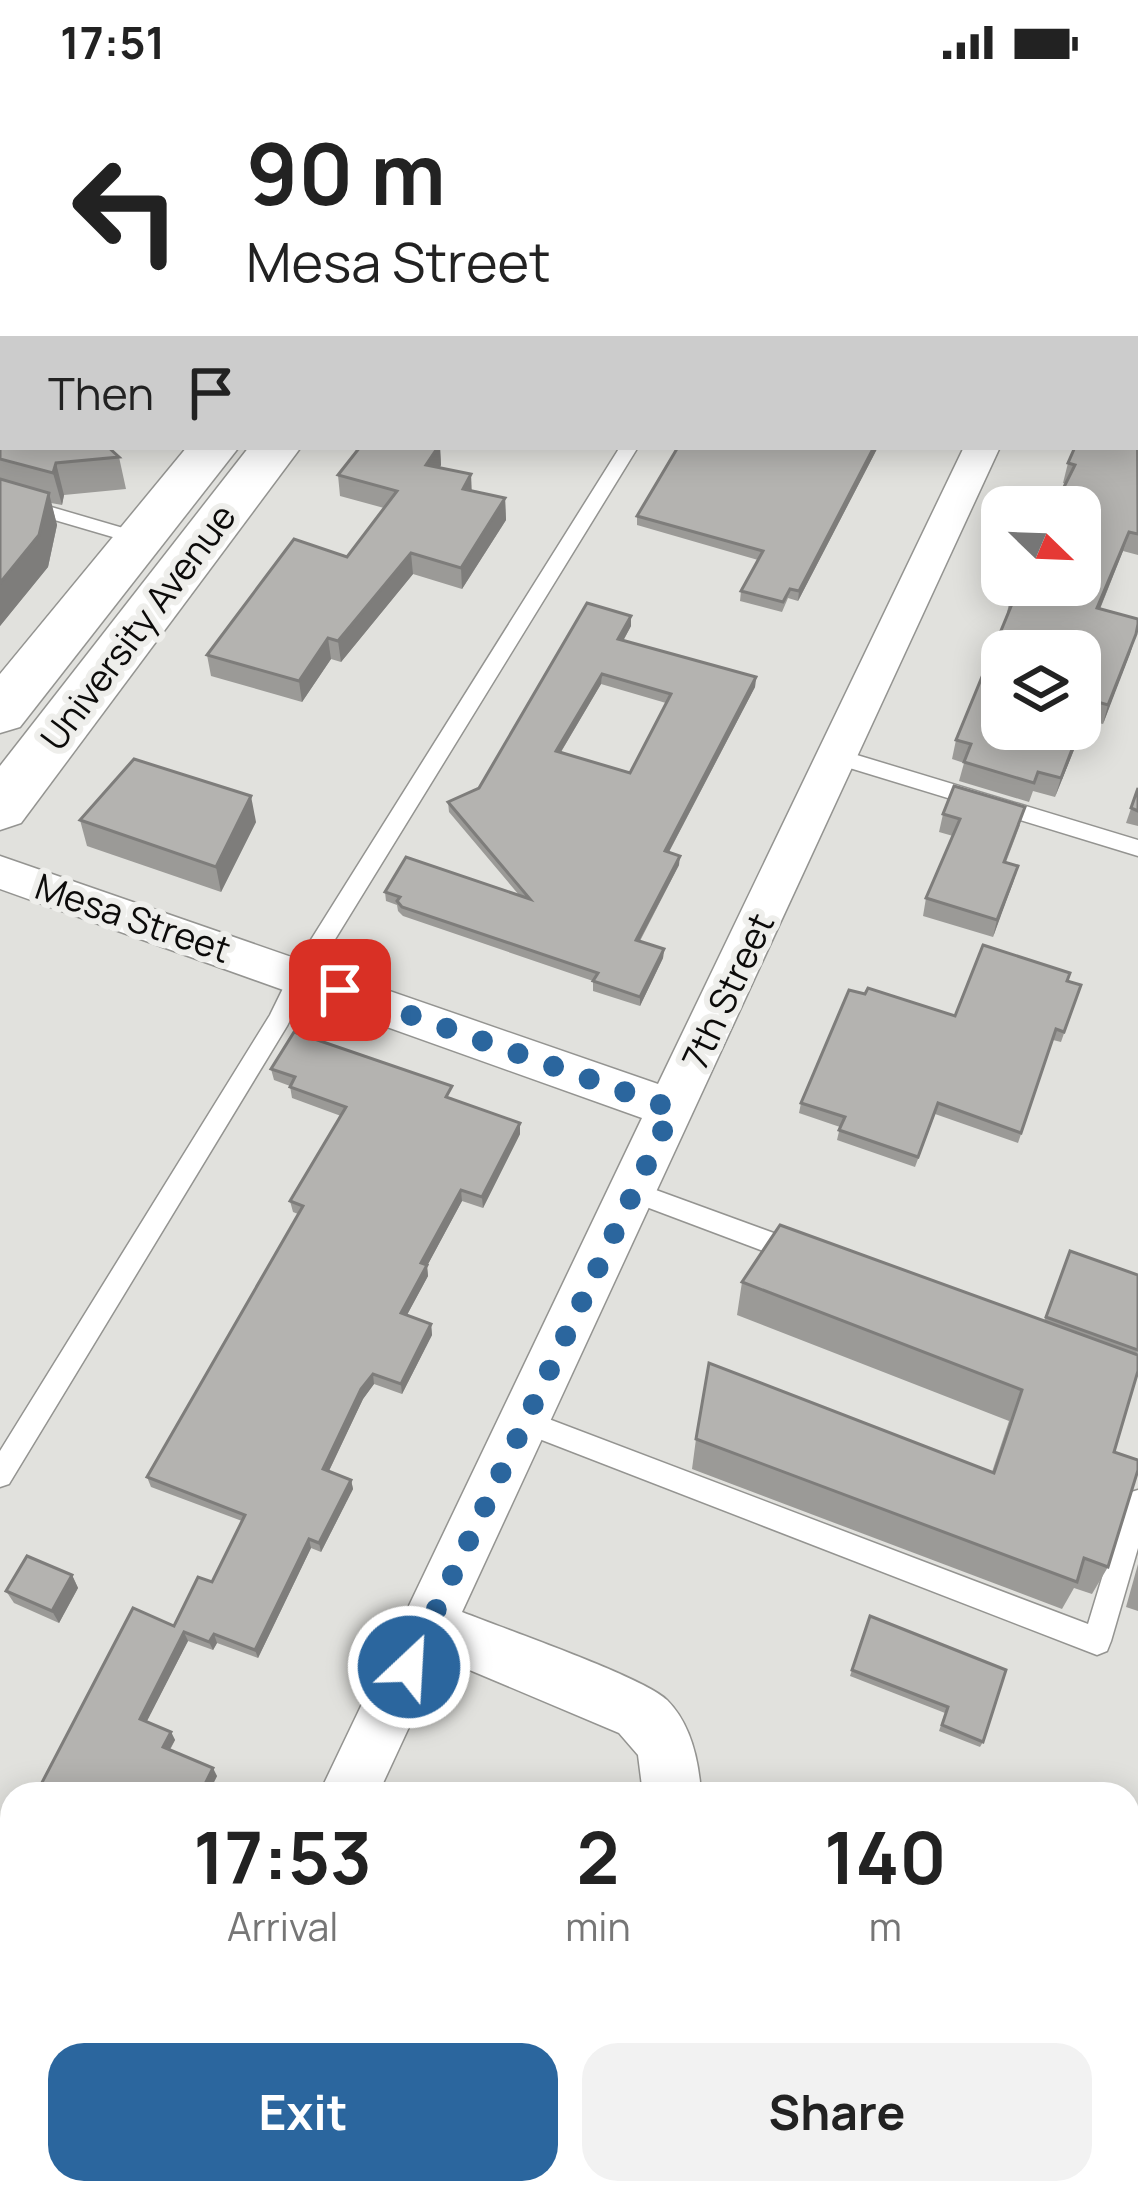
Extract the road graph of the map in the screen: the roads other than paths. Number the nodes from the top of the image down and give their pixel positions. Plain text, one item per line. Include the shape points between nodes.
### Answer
1 (212, 450) edge
2 (274, 450) edge
3 (627, 450) edge
4 (981, 450) edge
5 (0, 498) edge
6 (140, 539) junction
7 (0, 713) edge
8 (47, 746) junction
9 (837, 757) junction
10 (0, 808) edge
11 (1138, 848) edge
12 (0, 872) edge
13 (300, 976) junction
14 (673, 1109) junction
15 (634, 1192) junction
16 (829, 1264) edge
17 (525, 1422) junction
18 (0, 1475) edge
19 (1138, 1502) edge
20 (429, 1625) junction
21 (354, 1782) edge
22 (671, 1782) edge

1 - 6 main road, University Avenue
2 - 8 main road, University Avenue
3 - 13 lane
4 - 9 street, 7th Street
5 - 6 lane
6 - 7 main road, University Avenue
6 - 8 main road via 159,546 159,569 80,665
8 - 10 main road, University Avenue
9 - 11 lane
9 - 14 street, 7th Street
12 - 13 street, Mesa Street
13 - 14 street, Mesa Street
13 - 18 lane
14 - 15 street, 7th Street
15 - 16 lane
15 - 17 street, 7th Street
17 - 19 lane via 1097,1640
17 - 20 street, 7th Street
20 - 21 street, 7th Street
20 - 22 street via 640,1713 670,1755

